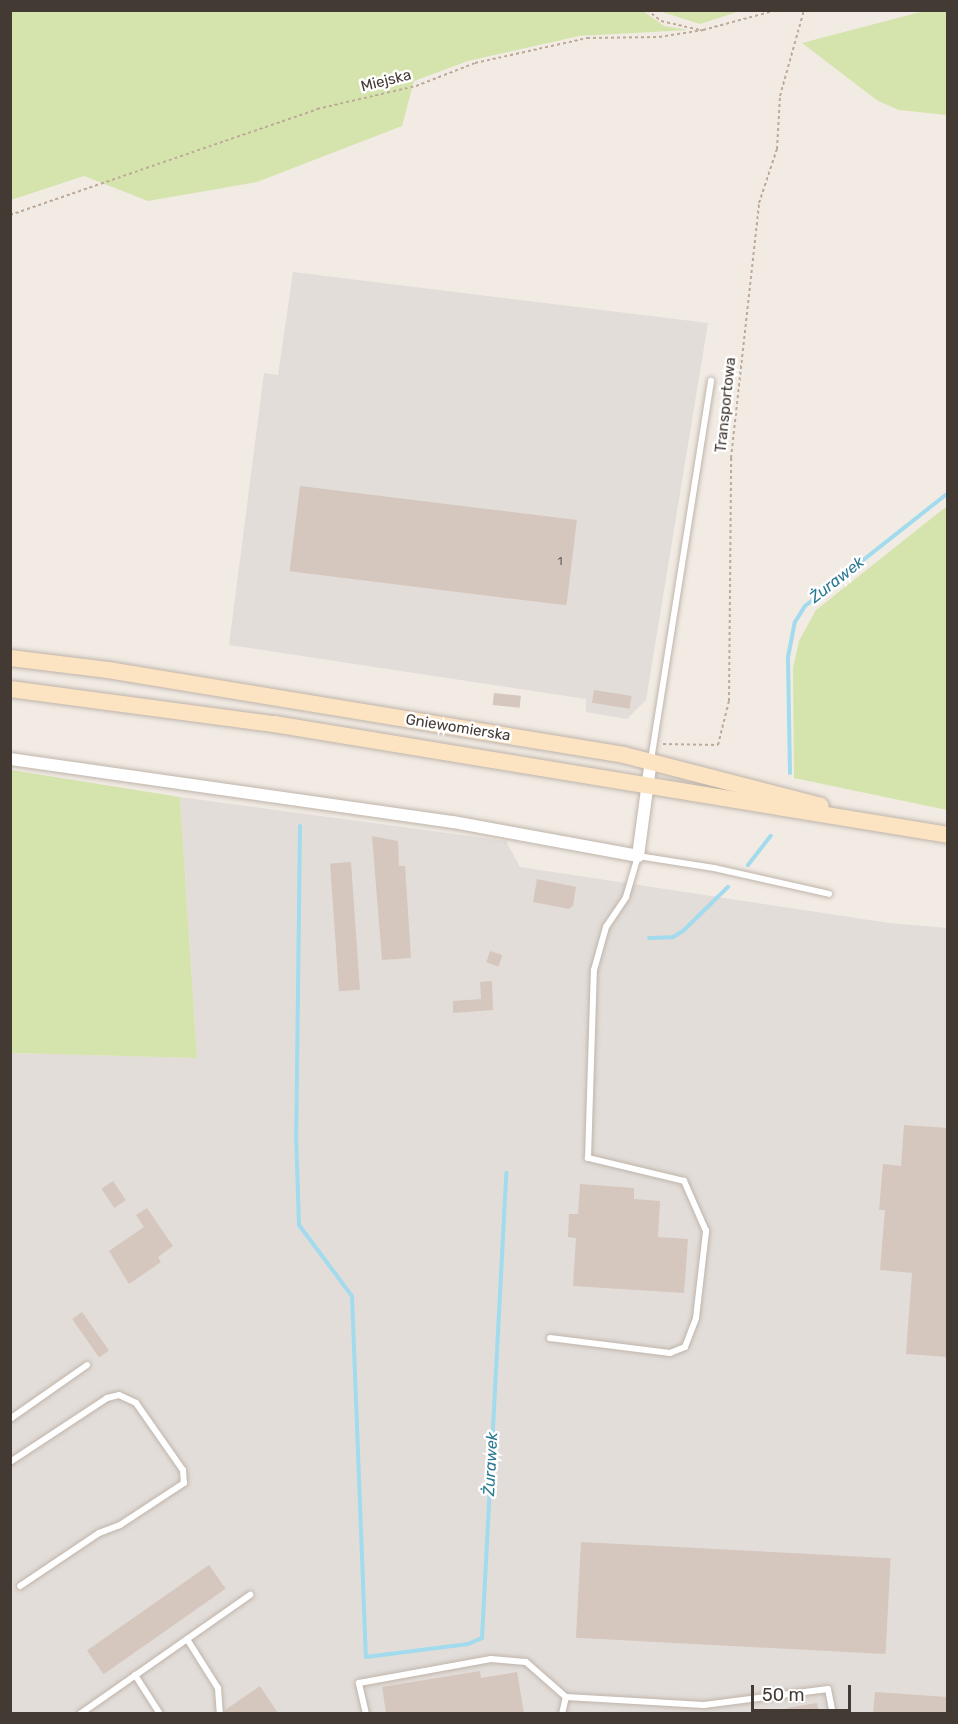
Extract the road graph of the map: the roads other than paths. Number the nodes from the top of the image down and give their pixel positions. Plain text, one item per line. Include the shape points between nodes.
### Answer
1 (711, 381) dead end
2 (10, 658) edge
3 (10, 689) edge
4 (653, 752) junction
5 (10, 759) edge
6 (646, 784) junction
7 (900, 827) junction
8 (948, 835) edge
9 (638, 856) junction
10 (829, 894) dead end
11 (550, 1338) dead end
12 (87, 1365) dead end
13 (10, 1419) edge
14 (10, 1462) edge
15 (21, 1586) dead end
16 (250, 1595) dead end
17 (187, 1639) junction
18 (135, 1675) junction
19 (566, 1697) junction
20 (695, 1704) junction
21 (80, 1713) edge
22 (160, 1713) edge
23 (220, 1713) edge
24 (366, 1713) edge
25 (562, 1713) edge
26 (693, 1713) edge
27 (833, 1713) edge

1 - 4 lane
2 - 4 street, Gniewomierska
3 - 6 street, Gniewomierska via 274,724
4 - 6 street
4 - 7 street, Gniewomierska
5 - 9 street via 453,822
6 - 7 street, Gniewomierska
6 - 9 street
7 - 8 street, Gniewomierska
9 - 10 lane via 714,868
9 - 11 lane via 626,897 606,927 594,970 588,1158 684,1181 706,1231 696,1318 685,1347 670,1353
12 - 13 lane
14 - 15 lane via 107,1398 119,1395 136,1403 183,1470 184,1483 120,1526 99,1533
16 - 17 lane
17 - 18 lane
17 - 23 lane via 218,1688
18 - 21 lane
18 - 22 lane
19 - 20 lane
19 - 24 lane via 526,1662 491,1659 359,1683
19 - 25 lane
20 - 26 lane
20 - 27 lane via 828,1689

